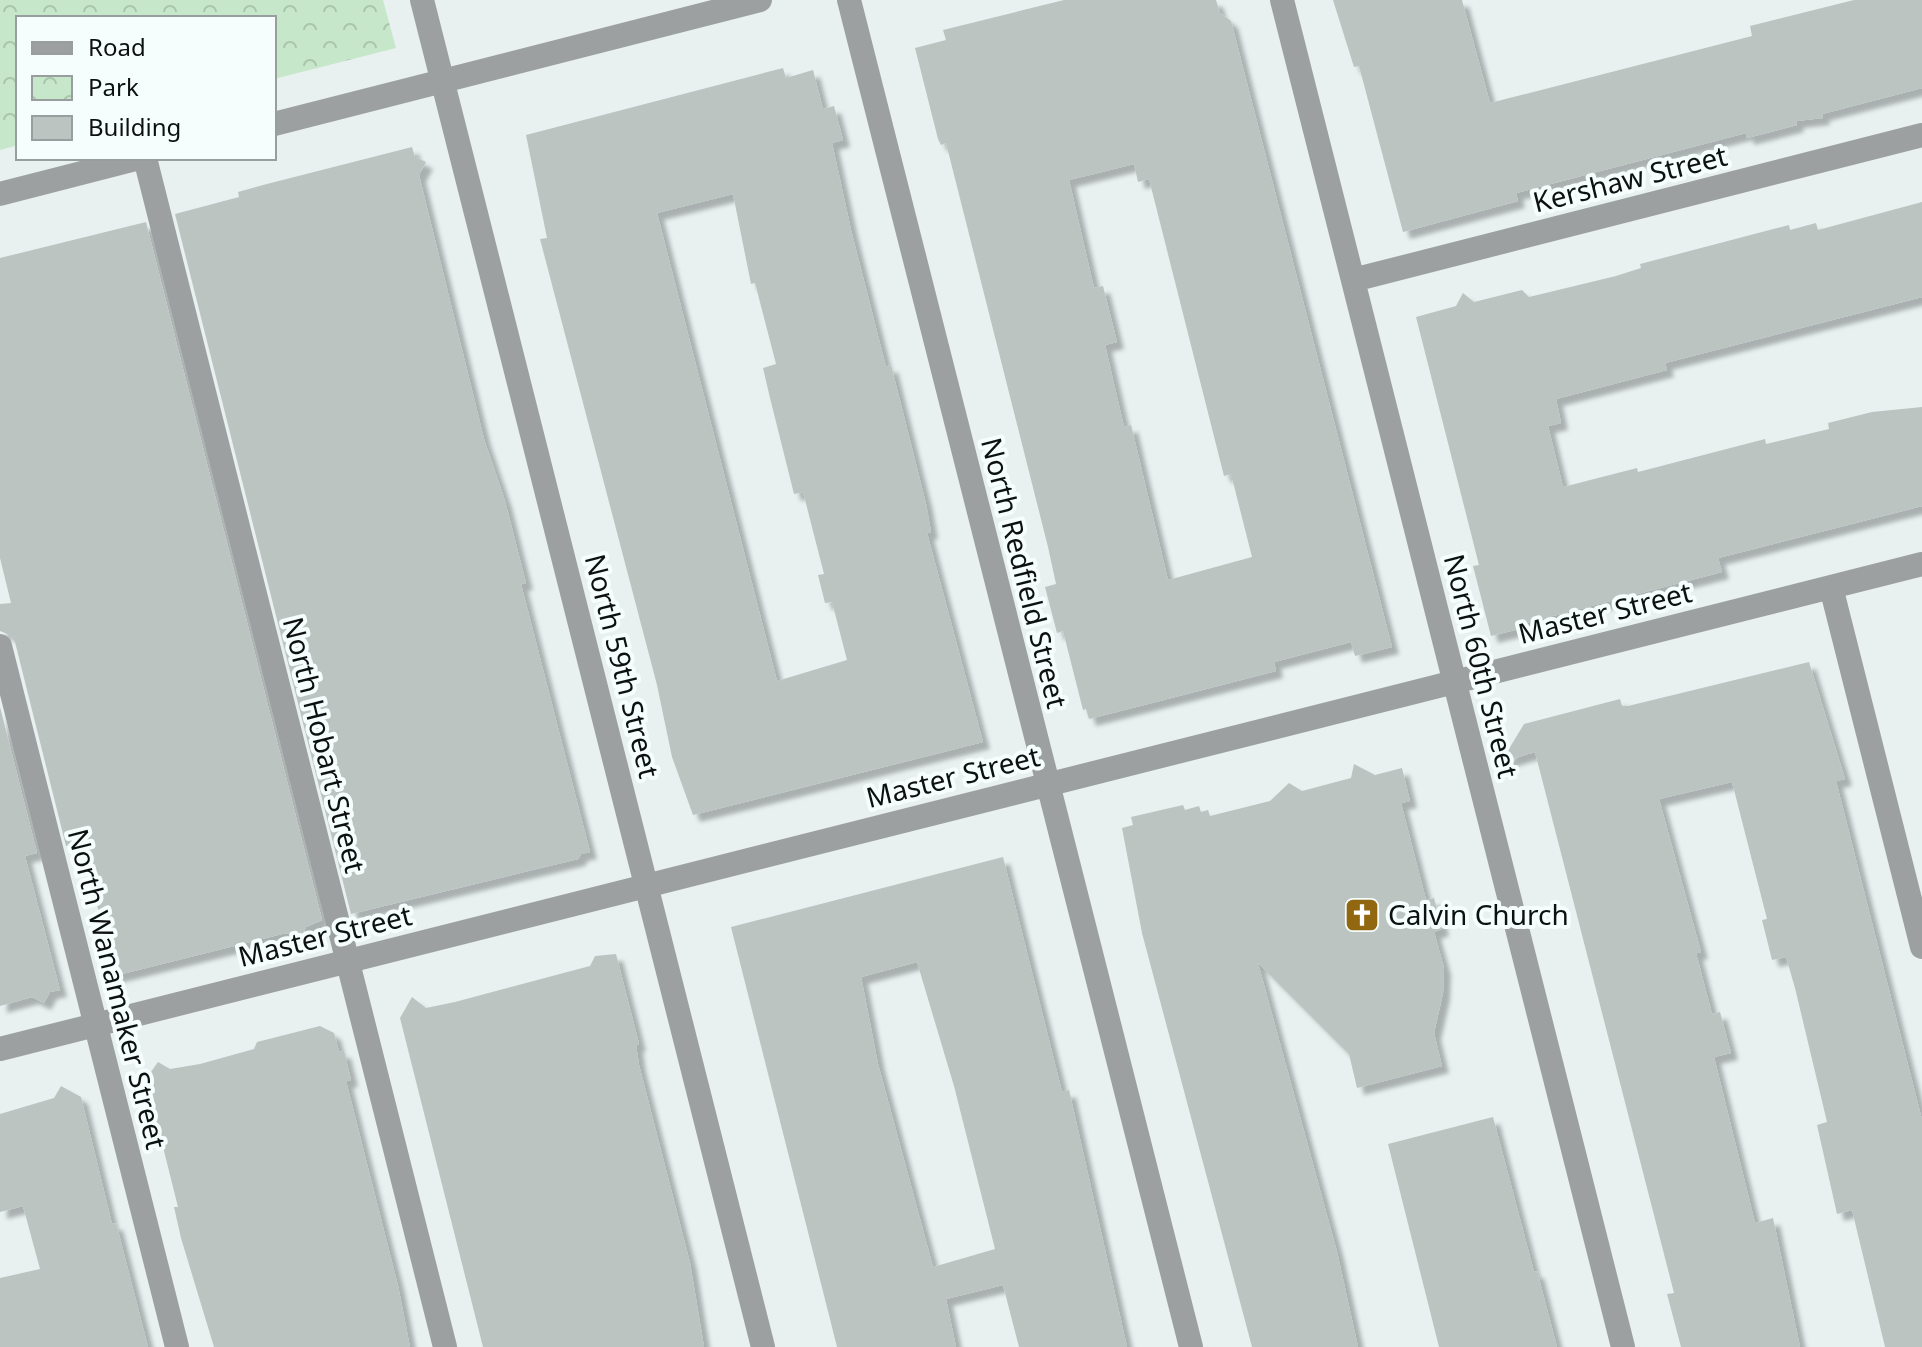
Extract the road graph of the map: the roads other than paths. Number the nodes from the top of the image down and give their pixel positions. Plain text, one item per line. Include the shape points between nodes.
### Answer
1 (422, 0) edge
2 (760, 0) edge
3 (849, 0) edge
4 (1282, 0) edge
5 (443, 81) junction
6 (276, 123) edge
7 (1922, 135) edge
8 (134, 160) edge
9 (143, 160) edge
10 (0, 194) edge
11 (1353, 280) junction
12 (1922, 564) edge
13 (1831, 587) junction
14 (0, 646) edge
15 (1454, 682) junction
16 (1048, 784) junction
17 (648, 886) junction
18 (1922, 947) edge
19 (348, 960) junction
20 (96, 1026) junction
21 (0, 1049) edge
22 (177, 1347) edge
23 (445, 1347) edge
24 (763, 1347) edge
25 (1191, 1347) edge
26 (1623, 1347) edge

1 - 5 street, North 59th Street
2 - 5 street
3 - 16 street, North Redfield Street
4 - 11 street, North 60th Street
5 - 6 street
5 - 17 street, North 59th Street
7 - 11 street, Kershaw Street
8 - 10 street
9 - 19 street, North Hobart Street
11 - 15 street, North 60th Street
12 - 13 street, Master Street
13 - 15 street, Master Street
13 - 18 street
14 - 20 street, North Wanamaker Street
15 - 16 street, Master Street
15 - 26 street, North 60th Street
16 - 17 street, Master Street
16 - 25 street, North Redfield Street
17 - 19 street, Master Street
17 - 24 street, North 59th Street
19 - 20 street, Master Street
19 - 23 street, North Hobart Street
20 - 21 street, Master Street
20 - 22 street, North Wanamaker Street

